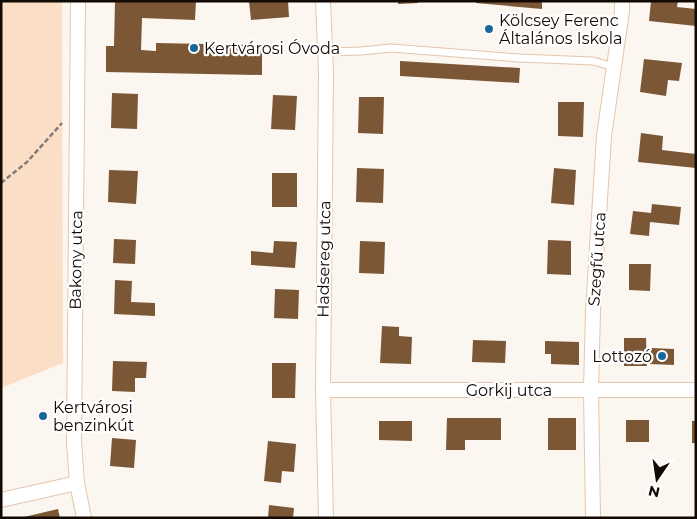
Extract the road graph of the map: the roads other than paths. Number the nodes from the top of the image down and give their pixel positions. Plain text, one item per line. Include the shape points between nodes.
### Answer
1 (78, 1) edge
2 (323, 1) edge
3 (622, 1) edge
4 (325, 52) junction
5 (614, 67) junction
6 (323, 390) junction
7 (591, 390) junction
8 (696, 390) edge
9 (77, 483) junction
10 (1, 500) edge
11 (84, 518) edge
12 (326, 518) edge
13 (593, 518) edge

1 - 9 street, Bakony utca via 74,442
2 - 4 street, Hadsereg utca
3 - 5 street, Szegfű utca
4 - 5 lane via 391,48 593,61
4 - 6 street, Hadsereg utca
5 - 7 street, Szegfű utca via 604,136
6 - 7 street, Gorkij utca
6 - 12 street, Hadsereg utca
7 - 8 street, Gorkij utca
7 - 13 street, Szegfű utca
9 - 10 street
9 - 11 street, Bakony utca

